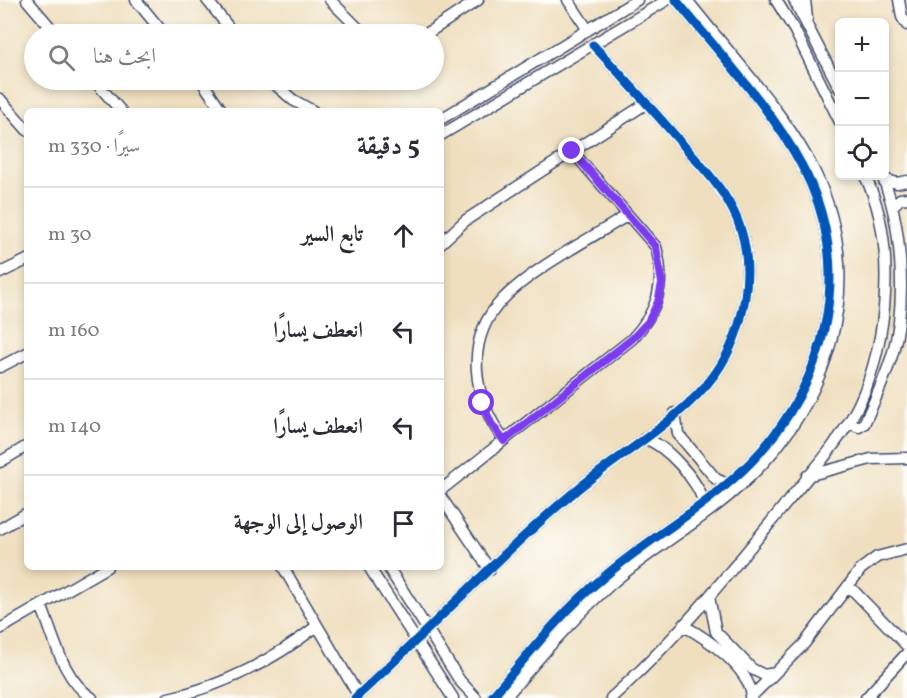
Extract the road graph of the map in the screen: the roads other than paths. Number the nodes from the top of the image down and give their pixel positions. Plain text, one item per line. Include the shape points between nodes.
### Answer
1 (27, 0) edge
2 (136, 0) edge
3 (207, 0) edge
4 (330, 0) edge
5 (478, 0) edge
6 (568, 0) edge
7 (637, 0) edge
8 (667, 0) edge
9 (676, 0) edge
10 (687, 0) edge
11 (776, 0) edge
12 (794, 0) edge
13 (805, 0) edge
14 (899, 0) edge
15 (461, 5) edge
16 (694, 16) junction
17 (807, 22) junction
18 (47, 24) edge
19 (156, 24) edge
20 (226, 24) edge
21 (354, 24) edge
22 (438, 24) edge
23 (907, 25) edge
24 (588, 30) junction
25 (593, 45) junction
26 (835, 79) edge
27 (103, 90) edge
28 (208, 90) edge
29 (278, 90) edge
30 (282, 90) edge
31 (0, 99) edge
32 (647, 103) junction
33 (118, 108) edge
34 (220, 108) edge
35 (292, 108) edge
36 (308, 108) edge
37 (835, 112) edge
38 (444, 117) edge
39 (24, 127) edge
40 (444, 133) edge
41 (572, 151) junction
42 (866, 180) edge
43 (884, 180) edge
44 (889, 180) edge
45 (907, 181) edge
46 (907, 198) edge
47 (892, 207) junction
48 (628, 214) junction
49 (444, 240) edge
50 (24, 261) edge
51 (0, 273) edge
52 (899, 314) junction
53 (907, 332) edge
54 (24, 355) edge
55 (0, 367) edge
56 (675, 413) junction
57 (849, 423) junction
58 (644, 439) junction
59 (504, 441) junction
60 (24, 448) edge
61 (907, 459) edge
62 (0, 462) edge
63 (807, 476) junction
64 (727, 484) junction
65 (444, 488) edge
66 (444, 501) edge
67 (703, 502) junction
68 (24, 515) edge
69 (0, 529) edge
70 (907, 549) edge
71 (102, 570) edge
72 (285, 570) edge
73 (371, 570) edge
74 (390, 570) edge
75 (490, 570) junction
76 (849, 586) junction
77 (709, 597) junction
78 (41, 605) junction
79 (317, 626) junction
80 (684, 626) junction
81 (0, 629) edge
82 (428, 630) junction
83 (417, 641) junction
84 (907, 646) edge
85 (907, 653) edge
86 (775, 673) junction
87 (624, 687) junction
88 (357, 697) edge
89 (751, 697) edge
90 (92, 698) edge
91 (168, 698) edge
92 (453, 698) edge
93 (476, 698) edge
94 (491, 698) edge
95 (505, 698) edge
96 (611, 698) edge
97 (619, 698) edge
98 (866, 698) edge

1 - 18 street
2 - 19 street
3 - 20 street
4 - 21 street
5 - 15 street
6 - 24 street
7 - 24 street
8 - 25 street
9 - 16 street
10 - 16 street
11 - 37 street
12 - 17 street
13 - 17 street
14 - 23 street
15 - 22 street
16 - 64 street via 793,151 814,192 828,247 830,303 807,383 774,436
16 - 95 street via 795,139 822,190 835,237 839,275 834,333 802,413 758,469 610,585 568,625
17 - 26 street
24 - 38 street
25 - 32 street
25 - 40 street
27 - 33 street
28 - 34 street
29 - 35 street
30 - 36 street
31 - 39 street
32 - 41 street
32 - 56 street via 725,195 738,220 744,245 745,299 729,352 696,396
41 - 48 street
41 - 49 street via 466,220
42 - 57 street via 883,245 884,310 871,374
43 - 47 street
44 - 45 street
46 - 47 street
47 - 52 street via 899,255
48 - 59 street via 518,285 492,312 478,350 476,379 491,423
48 - 59 street via 656,247 661,265 658,302 648,322
50 - 51 street
52 - 53 street
52 - 57 street via 884,381 859,427
54 - 55 street
56 - 58 street
56 - 64 street via 678,434 716,479
57 - 63 street
58 - 67 street via 664,447 698,488
58 - 75 street via 573,492
59 - 65 street
60 - 62 street
61 - 63 street via 871,459
63 - 77 street
64 - 67 street
66 - 75 street
67 - 94 street via 603,577 560,618
68 - 69 street
70 - 76 street via 878,556 861,569
71 - 78 street
72 - 79 street
73 - 83 street
74 - 82 street
75 - 82 street
76 - 84 street
76 - 86 street via 804,644
77 - 80 street
77 - 86 street via 716,632 758,673
78 - 81 street
78 - 90 street via 70,678
79 - 88 street
79 - 91 street via 243,674
80 - 87 street
80 - 89 street via 713,644 748,680
82 - 83 street
82 - 93 street via 460,681
83 - 88 street
83 - 92 street
85 - 98 street
86 - 89 street
87 - 96 street
87 - 97 street

